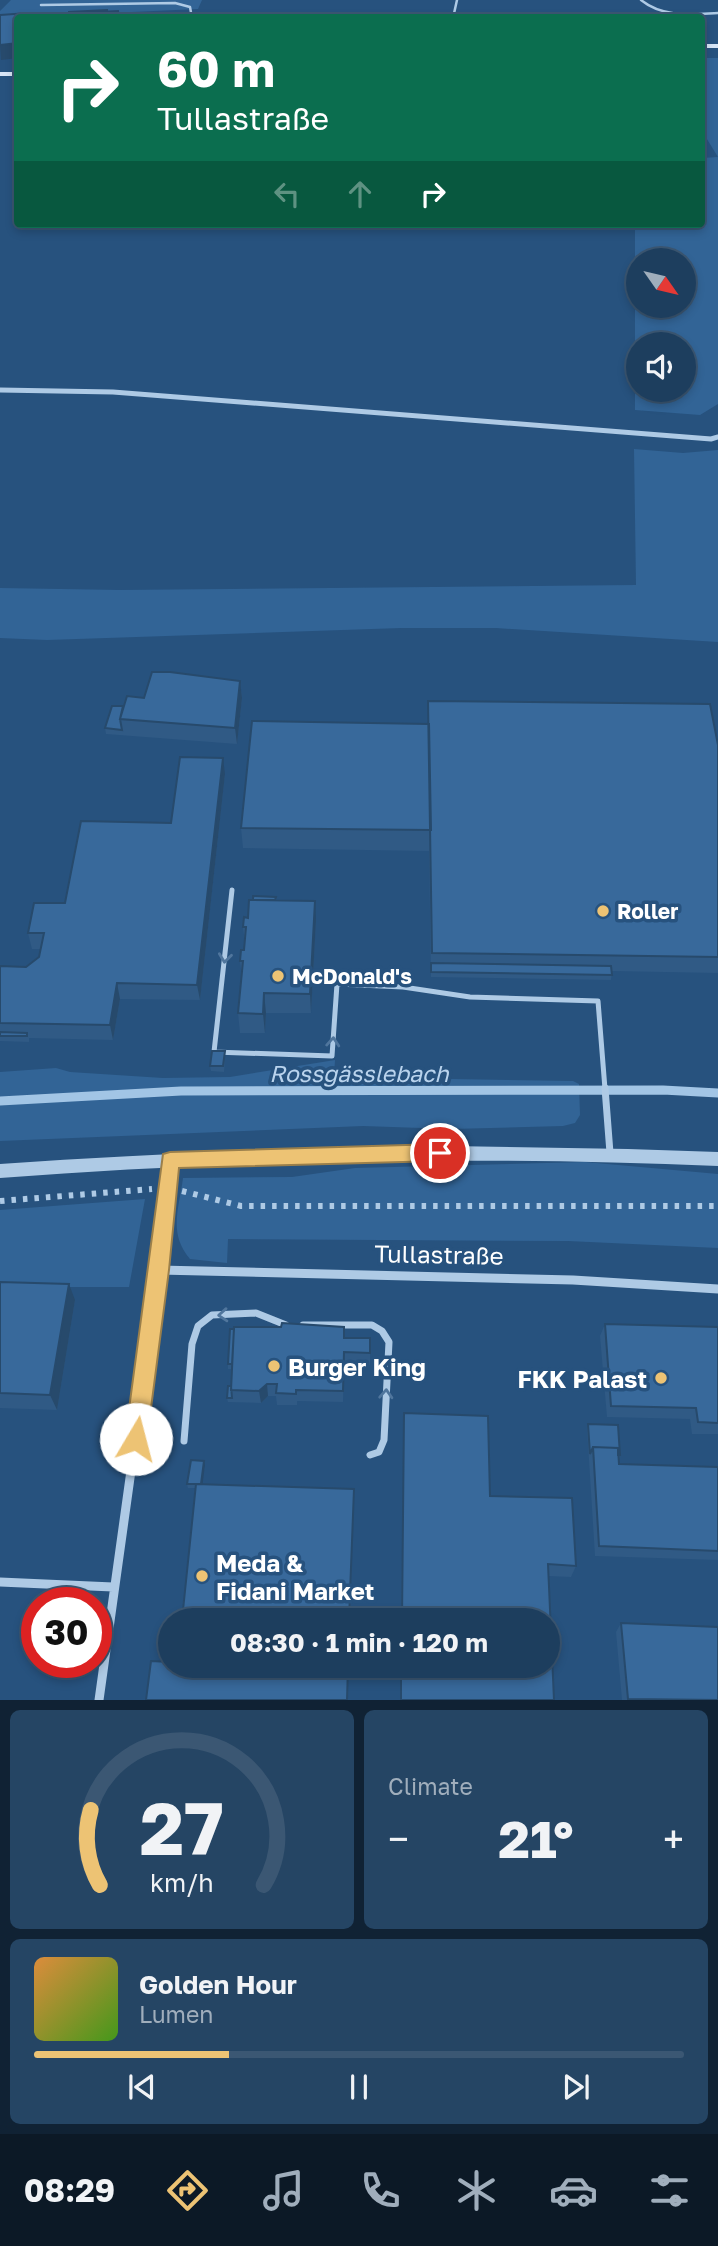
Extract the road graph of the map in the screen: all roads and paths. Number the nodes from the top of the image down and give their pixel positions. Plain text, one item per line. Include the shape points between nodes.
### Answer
1 (641, 0) edge
2 (41, 5) dead end
3 (718, 13) edge
4 (191, 14) edge
5 (0, 390) edge
6 (718, 437) edge
7 (232, 890) dead end
8 (610, 1153) junction
9 (718, 1159) edge
10 (170, 1160) junction
11 (0, 1171) edge
12 (167, 1187) junction
13 (0, 1201) edge
14 (718, 1206) edge
15 (159, 1270) junction
16 (718, 1289) edge
17 (184, 1441) dead end
18 (370, 1455) dead end
19 (0, 1582) edge
20 (113, 1587) junction
21 (99, 1700) edge

1 - 3 lane via 656,9
2 - 4 lane via 175,3 190,7
5 - 6 street via 113,392
7 -> 8 lane via 214,1052 332,1056 337,984 470,997 598,1001
8 - 9 street
8 - 10 street
10 - 11 street
10 - 12 street
12 - 13 path
12 - 14 path via 241,1206
12 - 15 street
15 - 16 street, Tullastraße via 573,1280
15 - 20 street
18 -> 17 lane via 379,1452 384,1440 388,1342 382,1331 372,1325 284,1325 256,1313 212,1315 198,1326 192,1344
19 - 20 street
20 - 21 street

